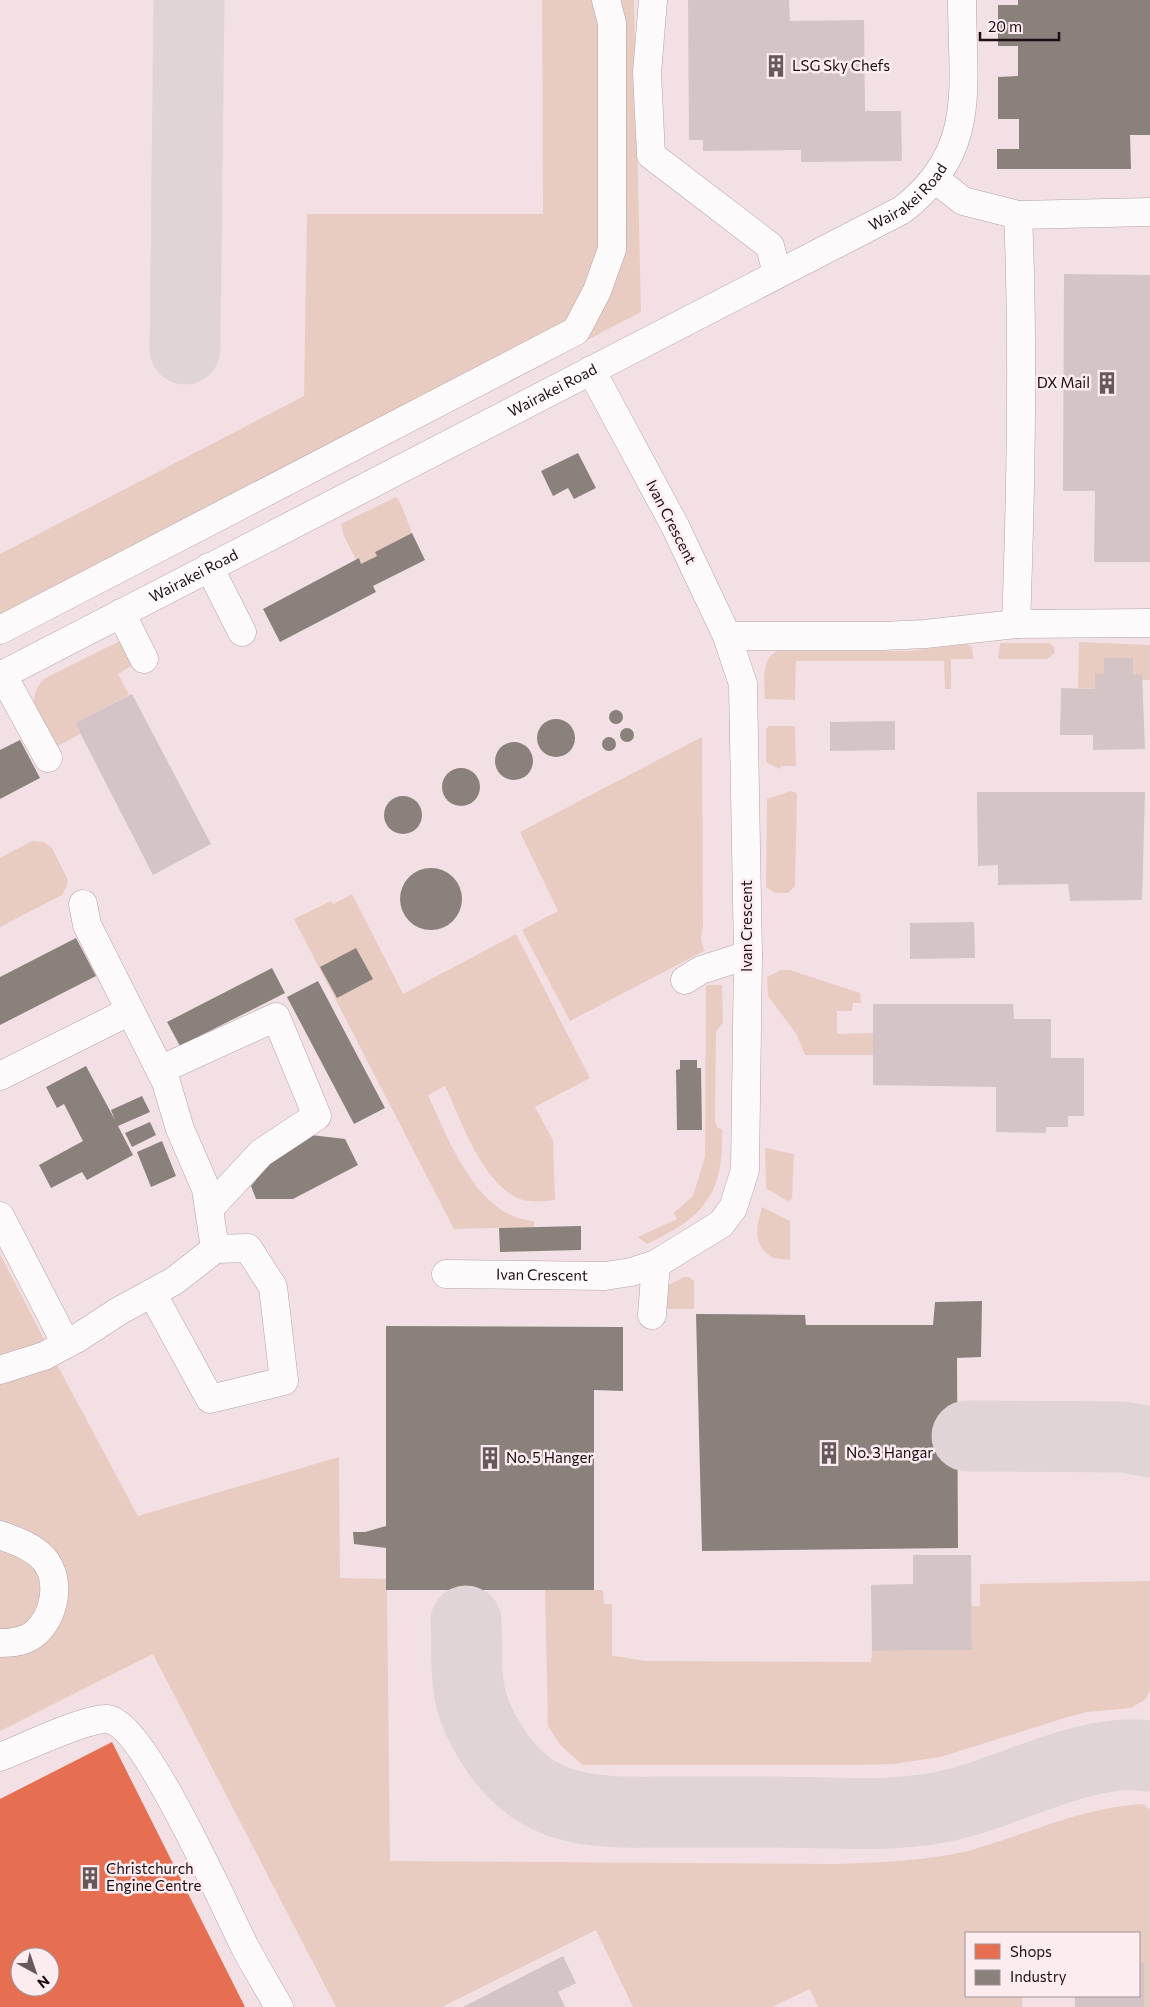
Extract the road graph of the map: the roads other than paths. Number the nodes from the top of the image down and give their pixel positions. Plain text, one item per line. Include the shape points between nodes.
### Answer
1 (606, 0) edge
2 (653, 0) edge
3 (962, 0) edge
4 (935, 179) junction
5 (1150, 212) edge
6 (1018, 215) junction
7 (778, 274) junction
8 (591, 370) junction
9 (210, 567) junction
10 (121, 613) junction
11 (1150, 623) edge
12 (1016, 624) junction
13 (0, 630) edge
14 (242, 632) dead end
15 (727, 636) junction
16 (144, 659) dead end
17 (1, 675) edge
18 (48, 758) dead end
19 (83, 904) dead end
20 (748, 955) junction
21 (685, 980) dead end
22 (130, 1011) junction
23 (160, 1070) junction
24 (0, 1076) edge
25 (210, 1208) junction
26 (0, 1216) edge
27 (215, 1249) junction
28 (656, 1264) junction
29 (446, 1274) dead end
30 (152, 1293) junction
31 (652, 1315) dead end
32 (66, 1344) junction
33 (0, 1370) edge
34 (0, 1536) edge
35 (0, 1643) edge
36 (0, 1757) edge
37 (279, 2007) edge

1 - 13 street via 612,23 612,249 597,292 576,331
2 - 7 street via 647,73 652,155 770,246
3 - 4 street, Wairakei Road via 962,115 949,158
4 - 6 street via 963,201
4 - 7 street, Wairakei Road via 902,210
5 - 6 street
6 - 12 street via 1021,277 1020,518
7 - 8 street, Wairakei Road
8 - 9 street, Wairakei Road
8 - 15 street, Ivan Crescent via 675,526
9 - 10 street, Wairakei Road
9 - 14 street
10 - 16 street
10 - 17 street, Wairakei Road
11 - 12 street
12 - 15 street via 882,636
15 - 20 street, Ivan Crescent via 743,684 745,707
17 - 18 street
19 - 22 street via 87,925
20 - 21 street via 701,970
20 - 28 street, Ivan Crescent via 745,1170 741,1187 722,1224
22 - 23 street
22 - 24 street
23 - 25 street via 180,1129 206,1189
23 - 25 street via 276,1017 317,1116 261,1153
25 - 27 street
26 - 32 street
27 - 30 street via 174,1281
27 - 30 street via 248,1248 274,1287 284,1382 210,1399
28 - 29 street, Ivan Crescent via 605,1276
28 - 31 street
30 - 32 street
32 - 33 street via 44,1356
34 - 35 street via 33,1549 44,1559 54,1580 54,1588 50,1613 34,1634 18,1642
36 - 37 street via 92,1720 109,1719 124,1728 167,1789 246,1949

